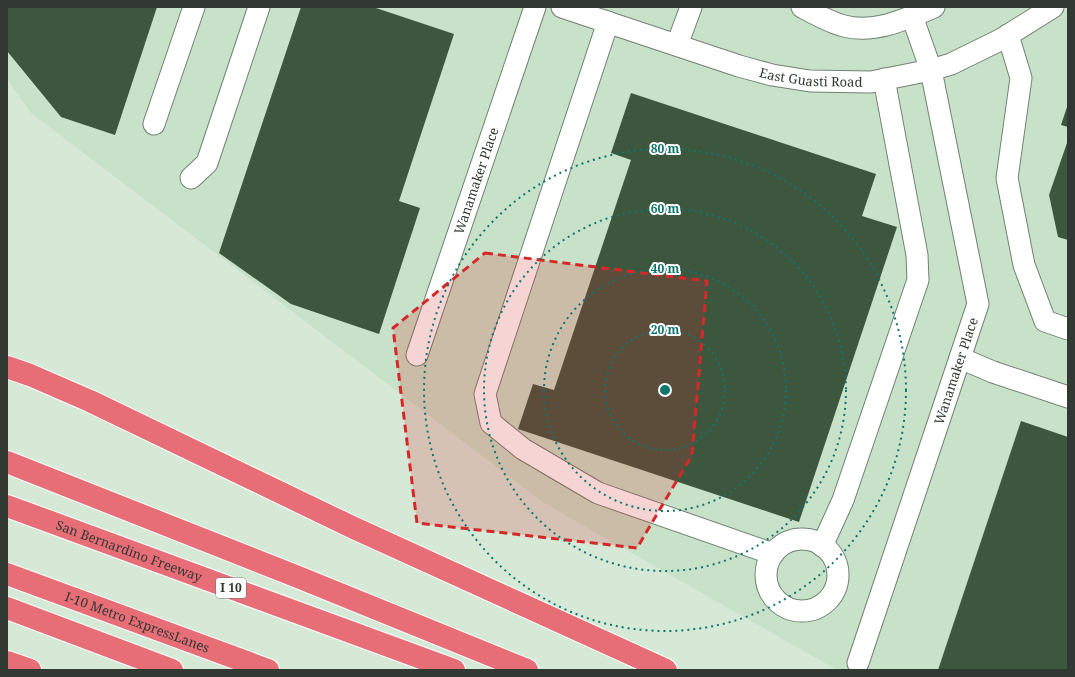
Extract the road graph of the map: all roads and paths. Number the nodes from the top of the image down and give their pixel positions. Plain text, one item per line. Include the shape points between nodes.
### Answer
1 (194, 7) edge
2 (259, 7) edge
3 (535, 7) edge
4 (562, 7) edge
5 (691, 7) edge
6 (802, 7) edge
7 (934, 7) edge
8 (1053, 7) edge
9 (912, 16) junction
10 (608, 22) junction
11 (1008, 35) junction
12 (677, 45) junction
13 (931, 70) junction
14 (884, 79) junction
15 (154, 124) dead end
16 (191, 178) dead end
17 (1068, 329) edge
18 (417, 355) dead end
19 (960, 358) junction
20 (7, 367) edge
21 (1068, 397) edge
22 (7, 462) edge
23 (7, 506) edge
24 (822, 546) junction
25 (773, 554) junction
26 (7, 574) edge
27 (7, 608) edge
28 (7, 662) edge
29 (858, 663) dead end
30 (30, 670) edge
31 (172, 670) edge
32 (268, 670) edge
33 (454, 670) edge
34 (527, 670) edge
35 (666, 670) edge

1 - 15 street
2 - 16 street via 207,163
3 - 18 street, Wanamaker Place
4 - 10 street, East Guasti Road
5 - 12 street
6 - 9 street via 831,22 863,28 884,26
7 - 9 street
8 - 11 street, East Guasti Road
9 - 13 street, Wanamaker Place
10 - 12 street, East Guasti Road
10 - 25 street via 484,394 491,423 523,448 598,493
11 - 13 street, East Guasti Road via 951,64
11 - 17 street via 1021,78 1007,178 1024,265 1044,321
12 - 14 street, East Guasti Road via 772,75 810,81 871,82
13 - 14 street, East Guasti Road
13 - 19 street, Wanamaker Place via 978,304
14 - 24 street via 917,255 918,280 843,500
19 - 21 street
19 - 29 street, Wanamaker Place
20 - 35 highway via 90,401 354,528
22 - 34 highway
23 - 33 highway, San Bernardino Freeway / I 10
24 - 25 street via 811,540 799,539 787,542
24 - 25 street via 831,554 838,575 831,597 823,605 812,610 790,609 779,603 771,594 766,582 766,570
26 - 32 highway, I-10 Metro ExpressLanes
27 - 31 highway
28 - 30 highway

